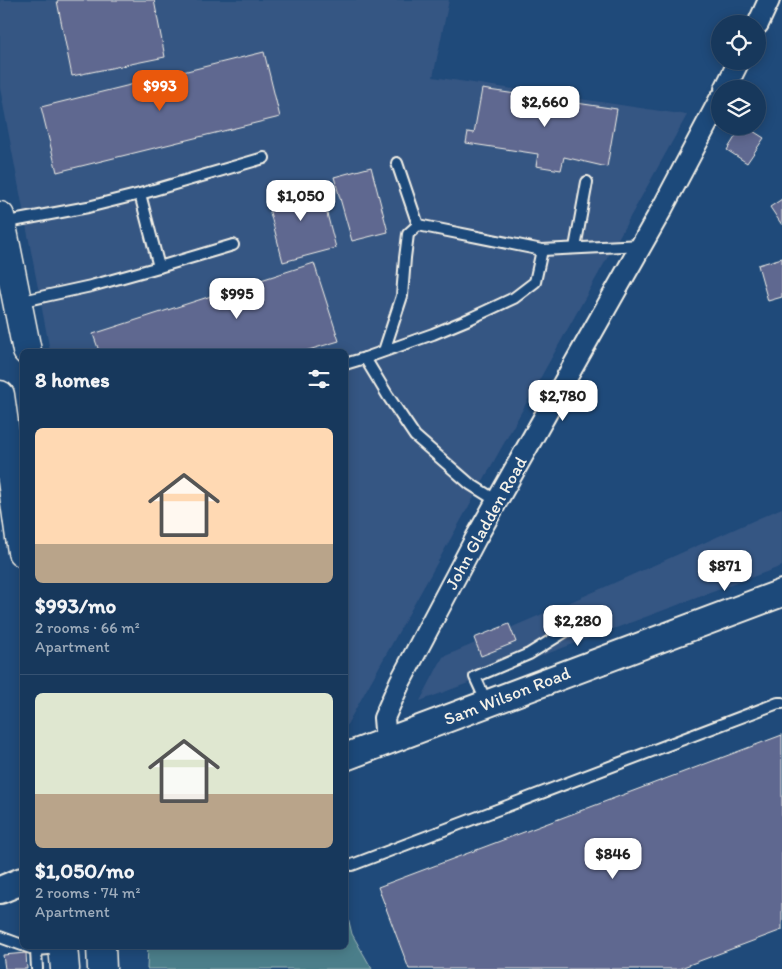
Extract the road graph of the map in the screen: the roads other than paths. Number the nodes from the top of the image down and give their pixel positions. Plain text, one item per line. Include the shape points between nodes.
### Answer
1 (769, 0) edge
2 (762, 15) edge
3 (711, 116) edge
4 (264, 158) dead end
5 (397, 163) dead end
6 (587, 182) dead end
7 (140, 194) junction
8 (1, 219) edge
9 (418, 225) junction
10 (234, 245) dead end
11 (642, 245) junction
12 (575, 248) junction
13 (542, 250) junction
14 (159, 267) junction
15 (17, 302) junction
16 (27, 349) edge
17 (384, 351) junction
18 (365, 358) junction
19 (348, 363) edge
20 (0, 395) edge
21 (497, 501) junction
22 (20, 538) edge
23 (782, 592) edge
24 (595, 613) dead end
25 (487, 703) junction
26 (782, 703) edge
27 (386, 741) junction
28 (348, 756) edge
29 (352, 865) dead end
30 (20, 882) edge
31 (0, 890) edge
32 (0, 937) edge
33 (20, 944) edge
34 (33, 949) edge
35 (101, 949) edge
36 (36, 950) junction
37 (64, 954) edge
38 (37, 969) edge
39 (102, 969) edge

1 - 2 street
3 - 11 street, John Gladden Road
4 - 7 lane
5 - 9 lane
6 - 12 lane
7 - 8 lane via 88,207
7 - 14 lane
8 - 15 main road
9 - 13 lane
9 - 17 lane via 408,234 402,296
10 - 14 lane
11 - 12 lane
11 - 21 street, John Gladden Road
12 - 13 lane
13 - 17 lane via 535,282 514,298 451,327
14 - 15 lane
15 - 16 main road
17 - 18 lane
18 - 19 lane
18 - 21 lane via 415,436 470,484
20 - 22 main road
21 - 27 street, John Gladden Road via 400,682 384,718
23 - 25 street, Sam Wilson Road
24 - 25 lane via 529,654 475,677
25 - 27 street, Sam Wilson Road
26 - 29 lane
27 - 28 street, Sam Wilson Road
30 - 31 street
32 - 33 lane
34 - 36 lane
35 - 39 main road
36 - 37 lane
36 - 38 lane

